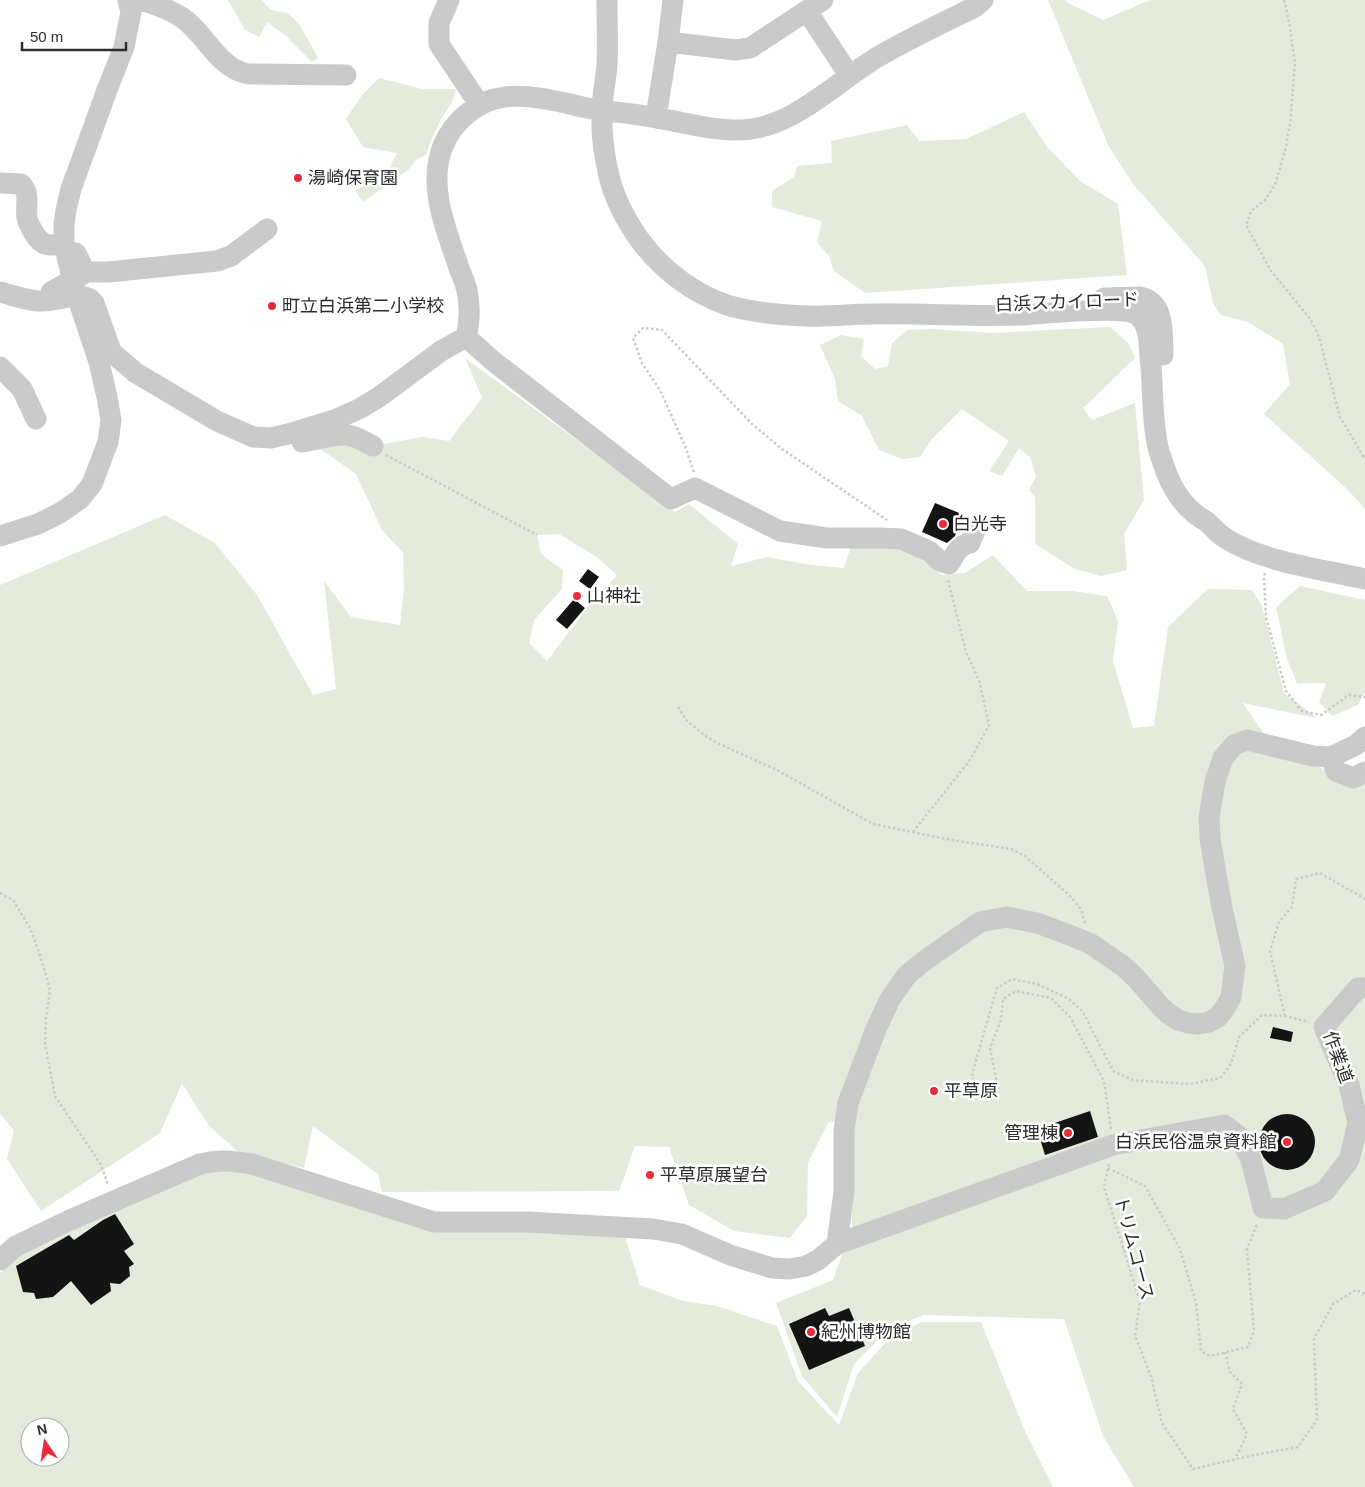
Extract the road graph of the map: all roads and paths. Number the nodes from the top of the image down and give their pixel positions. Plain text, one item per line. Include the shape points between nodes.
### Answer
1 (128, 0) edge
2 (141, 0) edge
3 (450, 0) edge
4 (607, 0) edge
5 (672, 0) edge
6 (984, 0) edge
7 (1284, 0) edge
8 (815, 6) edge
9 (668, 42) junction
10 (346, 75) dead end
11 (849, 75) junction
12 (480, 104) junction
13 (602, 111) junction
14 (656, 117) junction
15 (0, 183) edge
16 (66, 210) junction
17 (267, 229) dead end
18 (64, 244) junction
19 (85, 273) junction
20 (0, 292) edge
21 (44, 296) junction
22 (78, 296) junction
23 (466, 337) junction
24 (0, 367) edge
25 (36, 420) dead end
26 (263, 432) junction
27 (382, 452) joint
28 (1365, 459) edge
29 (695, 488) junction
30 (888, 521) dead end
31 (976, 528) dead end
32 (537, 535) dead end
33 (0, 536) edge
34 (1269, 558) junction
35 (1365, 579) edge
36 (952, 596) dead end
37 (1365, 697) edge
38 (678, 707) dead end
39 (1365, 737) edge
40 (1331, 757) junction
41 (1365, 772) edge
42 (912, 832) junction
43 (0, 894) edge
44 (1365, 899) edge
45 (1091, 944) junction
46 (1365, 988) edge
47 (1285, 1016) junction
48 (1324, 1027) junction
49 (1113, 1145) junction
50 (1108, 1168) junction
51 (114, 1200) junction
52 (1263, 1208) junction
53 (836, 1244) junction
54 (0, 1260) edge
55 (1365, 1294) edge
56 (1225, 1352) junction
57 (1235, 1459) junction

1 - 16 street via 131,12 124,46
2 - 10 street via 180,17 230,66 241,72
3 - 12 street via 439,23 439,44
4 - 13 street, 白浜スカイロード via 607,65
5 - 9 street
6 - 11 street via 896,46
7 - 28 path via 1294,63 1290,124 1275,184 1265,200 1251,211 1246,225 1271,271 1311,320 1319,337 1340,417
8 - 9 street via 744,50
8 - 11 street
9 - 14 street
11 - 14 street via 806,106 765,127 720,129
12 - 13 street via 505,97 531,97
12 - 23 street via 449,133 438,161 436,179 447,232 467,290 469,324
13 - 14 street
13 - 34 street, 白浜スカイロード via 609,178 632,228 658,263 702,294 727,305 809,316 1146,298 1159,312 1166,428 1174,464 1190,498 1205,520 1224,537
15 - 18 street via 24,187 27,192 27,218 38,240 43,244
16 - 18 street
16 - 19 street via 73,214 75,220 75,252
17 - 19 street via 231,256 217,261
18 - 22 street
19 - 21 street, bridge
20 - 21 street
21 - 22 street via 50,301
22 - 26 street via 91,299 111,351 136,373 217,421 253,437
22 - 33 street via 99,362 111,420 102,461 92,484 80,499 38,524
23 - 26 street via 359,409 288,434 271,438
23 - 29 street via 671,499
24 - 25 street via 22,389
26 - 27 street via 264,446 268,448 348,435
27 - 32 path
29 - 30 path via 696,477 685,446 660,390 642,363 633,338 643,328 662,330 752,424 782,449
29 - 31 street via 780,531 827,538 901,540 929,551 949,564 958,549 970,543
34 - 35 street, 白浜スカイロード
34 - 37 path via 1264,577 1266,617 1286,690 1302,711 1321,715 1349,696
36 - 42 path via 966,652 979,680 988,725 970,760
38 - 42 path via 687,721 715,742 777,770 873,824
39 - 40 street
40 - 41 street via 1336,771 1353,778
40 - 45 street via 1313,756 1247,740 1234,745 1223,758 1212,798 1210,839 1235,966 1231,996 1218,1017 1199,1024 1173,1017 1123,966
42 - 45 path via 1012,850 1025,856 1082,909
43 - 51 path via 13,900 30,928 50,990 45,1043 55,1096 101,1165
44 - 47 path via 1320,873 1296,880 1292,907 1280,922 1270,951
45 - 53 street via 1037,923 1007,917 993,918 980,922 907,975 876,1029 848,1102 844,1131 844,1191
46 - 48 street, 作業道 via 1358,988
47 - 48 path, トリムコース
47 - 49 path, トリムコース via 1262,1015 1239,1036 1231,1064 1220,1078 1189,1084 1133,1080 1113,1071 1083,1012 1069,999 1037,984 1012,979 997,988 972,1074 977,1093 998,1088 990,1048 1001,1020 1003,999 1016,991 1051,998 1070,1017 1104,1082
48 - 52 street, 作業道 via 1349,1085 1358,1123 1349,1160 1325,1191 1284,1209
49 - 50 path, トリムコース
49 - 52 street via 1224,1126 1240,1137 1251,1160
49 - 53 street
50 - 56 path via 1145,1186 1179,1247 1196,1302 1201,1351 1210,1356
50 - 57 path, トリムコース via 1104,1187 1140,1302 1135,1335 1151,1377 1162,1423 1193,1469
51 - 53 street via 200,1164 226,1160 252,1164 434,1222 528,1222 653,1229 682,1234 730,1255 772,1268 790,1269 818,1260
51 - 54 street via 16,1246
52 - 56 path via 1247,1249 1254,1331 1248,1347
55 - 57 path, トリムコース via 1356,1290 1333,1304 1314,1338 1317,1420 1298,1447
56 - 57 path via 1230,1372 1242,1384 1233,1409 1247,1434

